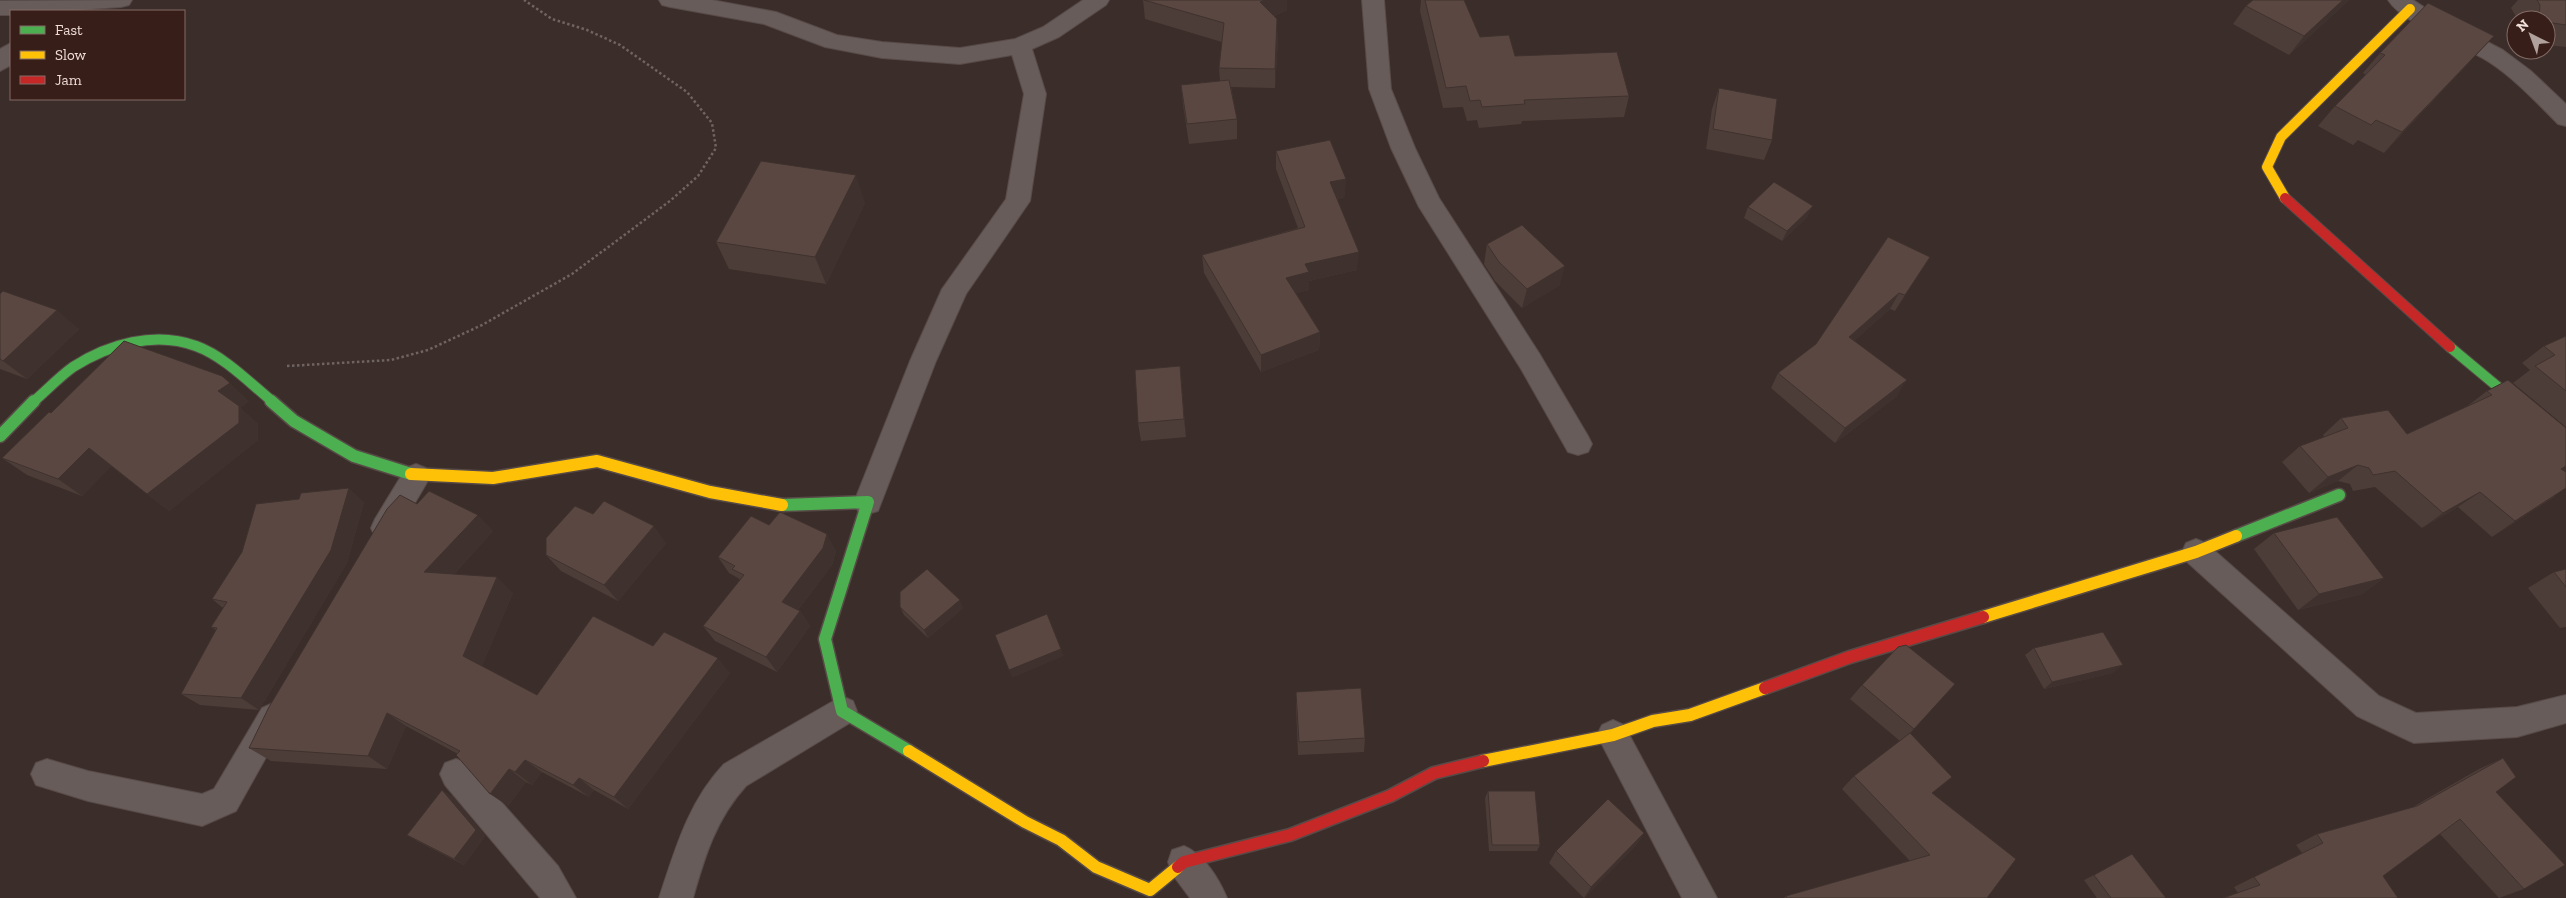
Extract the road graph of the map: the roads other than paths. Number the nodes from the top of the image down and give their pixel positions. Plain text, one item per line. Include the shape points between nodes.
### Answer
1 (121, 0) edge
2 (670, 0) edge
3 (1098, 0) edge
4 (1373, 0) edge
5 (2404, 5) edge
6 (0, 8) edge
7 (52, 8) edge
8 (1020, 46) junction
9 (10, 52) edge
10 (0, 63) edge
11 (2566, 118) edge
12 (0, 436) edge
13 (1578, 444) dead end
14 (2566, 445) edge
15 (416, 476) junction
16 (2338, 495) dead end
17 (868, 502) junction
18 (370, 552) edge
19 (2196, 552) junction
20 (286, 697) edge
21 (2566, 710) edge
22 (842, 711) junction
23 (1613, 734) junction
24 (47, 774) dead end
25 (456, 774) edge
26 (1184, 862) junction
27 (1147, 894) edge
28 (559, 898) edge
29 (676, 898) edge
30 (1210, 898) edge
31 (1700, 898) edge

1 - 7 street
2 - 8 street via 768,17 833,42 882,50 960,56
3 - 8 street via 1051,32
4 - 13 street via 1380,89 1403,148 1428,201 1530,361
5 - 11 street via 2518,70
5 - 14 street via 2281,137 2267,167 2286,201 2419,321
6 - 7 street
8 - 17 street via 1035,94 1018,201 955,289
9 - 10 street
12 - 15 street via 72,368 108,348 159,338 197,346 233,368 294,421 354,456
15 - 17 street via 493,478 597,461 710,492 781,505
15 - 18 street
16 - 19 street
17 - 22 street via 825,639
19 - 21 street via 2368,706 2414,728 2518,722
19 - 23 street via 1850,657 1690,715 1653,721
20 - 24 street via 225,800 202,810
22 - 27 street via 1025,822 1061,840 1096,867
22 - 29 street via 735,775 723,786 702,818
23 - 26 street via 1434,773 1390,796 1290,835
23 - 31 street
25 - 28 street via 546,878
26 - 27 street
26 - 30 street

